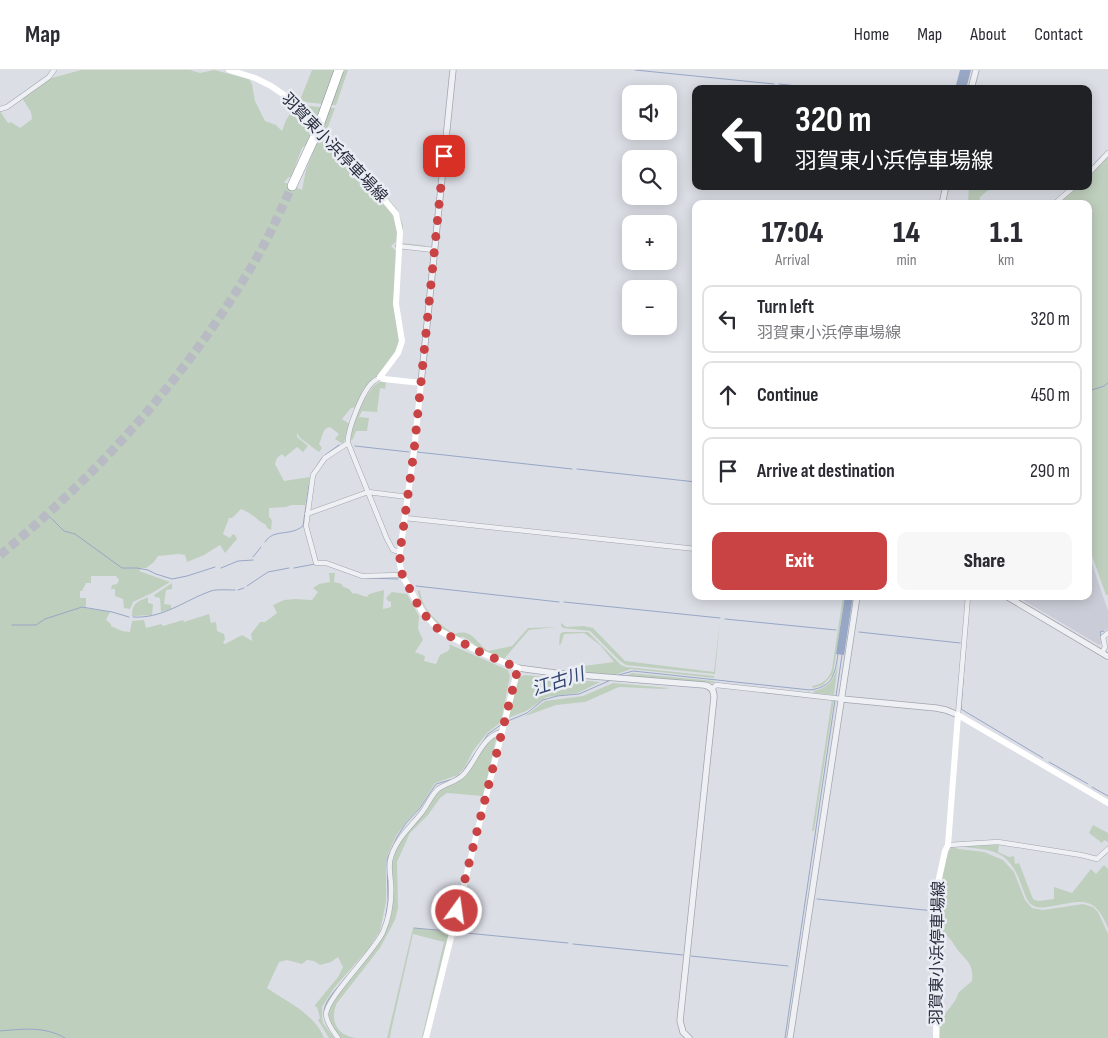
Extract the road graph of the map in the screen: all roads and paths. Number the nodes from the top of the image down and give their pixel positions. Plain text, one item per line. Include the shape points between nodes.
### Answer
1 (54, 70) edge
2 (229, 70) edge
3 (339, 70) edge
4 (453, 70) edge
5 (976, 70) edge
6 (972, 85) edge
7 (0, 109) edge
8 (1108, 153) edge
9 (1092, 169) edge
10 (292, 186) tunnel mouth
11 (1070, 190) edge
12 (1059, 200) edge
13 (398, 246) junction
14 (434, 250) junction
15 (380, 378) junction
16 (421, 383) junction
17 (348, 443) junction
18 (368, 492) junction
19 (408, 497) junction
20 (307, 514) junction
21 (405, 518) junction
22 (692, 548) edge
23 (400, 552) junction
24 (402, 575) junction
25 (856, 600) edge
26 (968, 600) edge
27 (1013, 600) edge
28 (1108, 633) edge
29 (1106, 655) edge
30 (518, 668) junction
31 (712, 689) junction
32 (838, 698) junction
33 (958, 715) junction
34 (501, 732) junction
35 (1108, 803) edge
36 (948, 845) junction
37 (1108, 849) edge
38 (338, 1038) edge
39 (426, 1038) edge
40 (689, 1038) edge
41 (790, 1038) edge
42 (936, 1038) edge

1 - 7 street via 49,77
2 - 13 main road, 羽賀東小浜停車場線 via 255,78 280,92 368,180 392,207 398,219
3 - 10 highway, bridge via 316,134
4 - 14 street
5 - 6 street
8 - 9 street
11 - 12 street
13 - 14 street
13 - 15 main road, 羽賀東小浜停車場線 via 396,294 402,341 398,353
14 - 16 street
15 - 16 main road
15 - 17 street via 373,382 364,396 349,432
16 - 19 main road
17 - 18 street
17 - 20 street via 328,455 315,471
18 - 19 street
18 - 20 street
18 - 23 street via 391,545
19 - 21 main road
20 - 24 street via 306,532 316,563 326,563 362,576
21 - 22 street
21 - 23 main road
23 - 24 main road
24 - 30 main road via 423,613 440,631
25 - 32 street
26 - 33 street
27 - 29 street
28 - 29 street via 1103,637
30 - 31 street via 704,685
30 - 34 main road
31 - 32 street via 716,685
31 - 40 street via 714,697 680,1021
32 - 33 street via 936,708
32 - 41 street
33 - 35 main road
33 - 36 main road, 羽賀東小浜停車場線
34 - 38 street via 489,738 463,775 437,790 398,840 390,862 391,900 384,931 326,1012 329,1026
34 - 39 main road
36 - 37 street via 998,842 1094,859
36 - 42 main road, 羽賀東小浜停車場線 via 938,883

